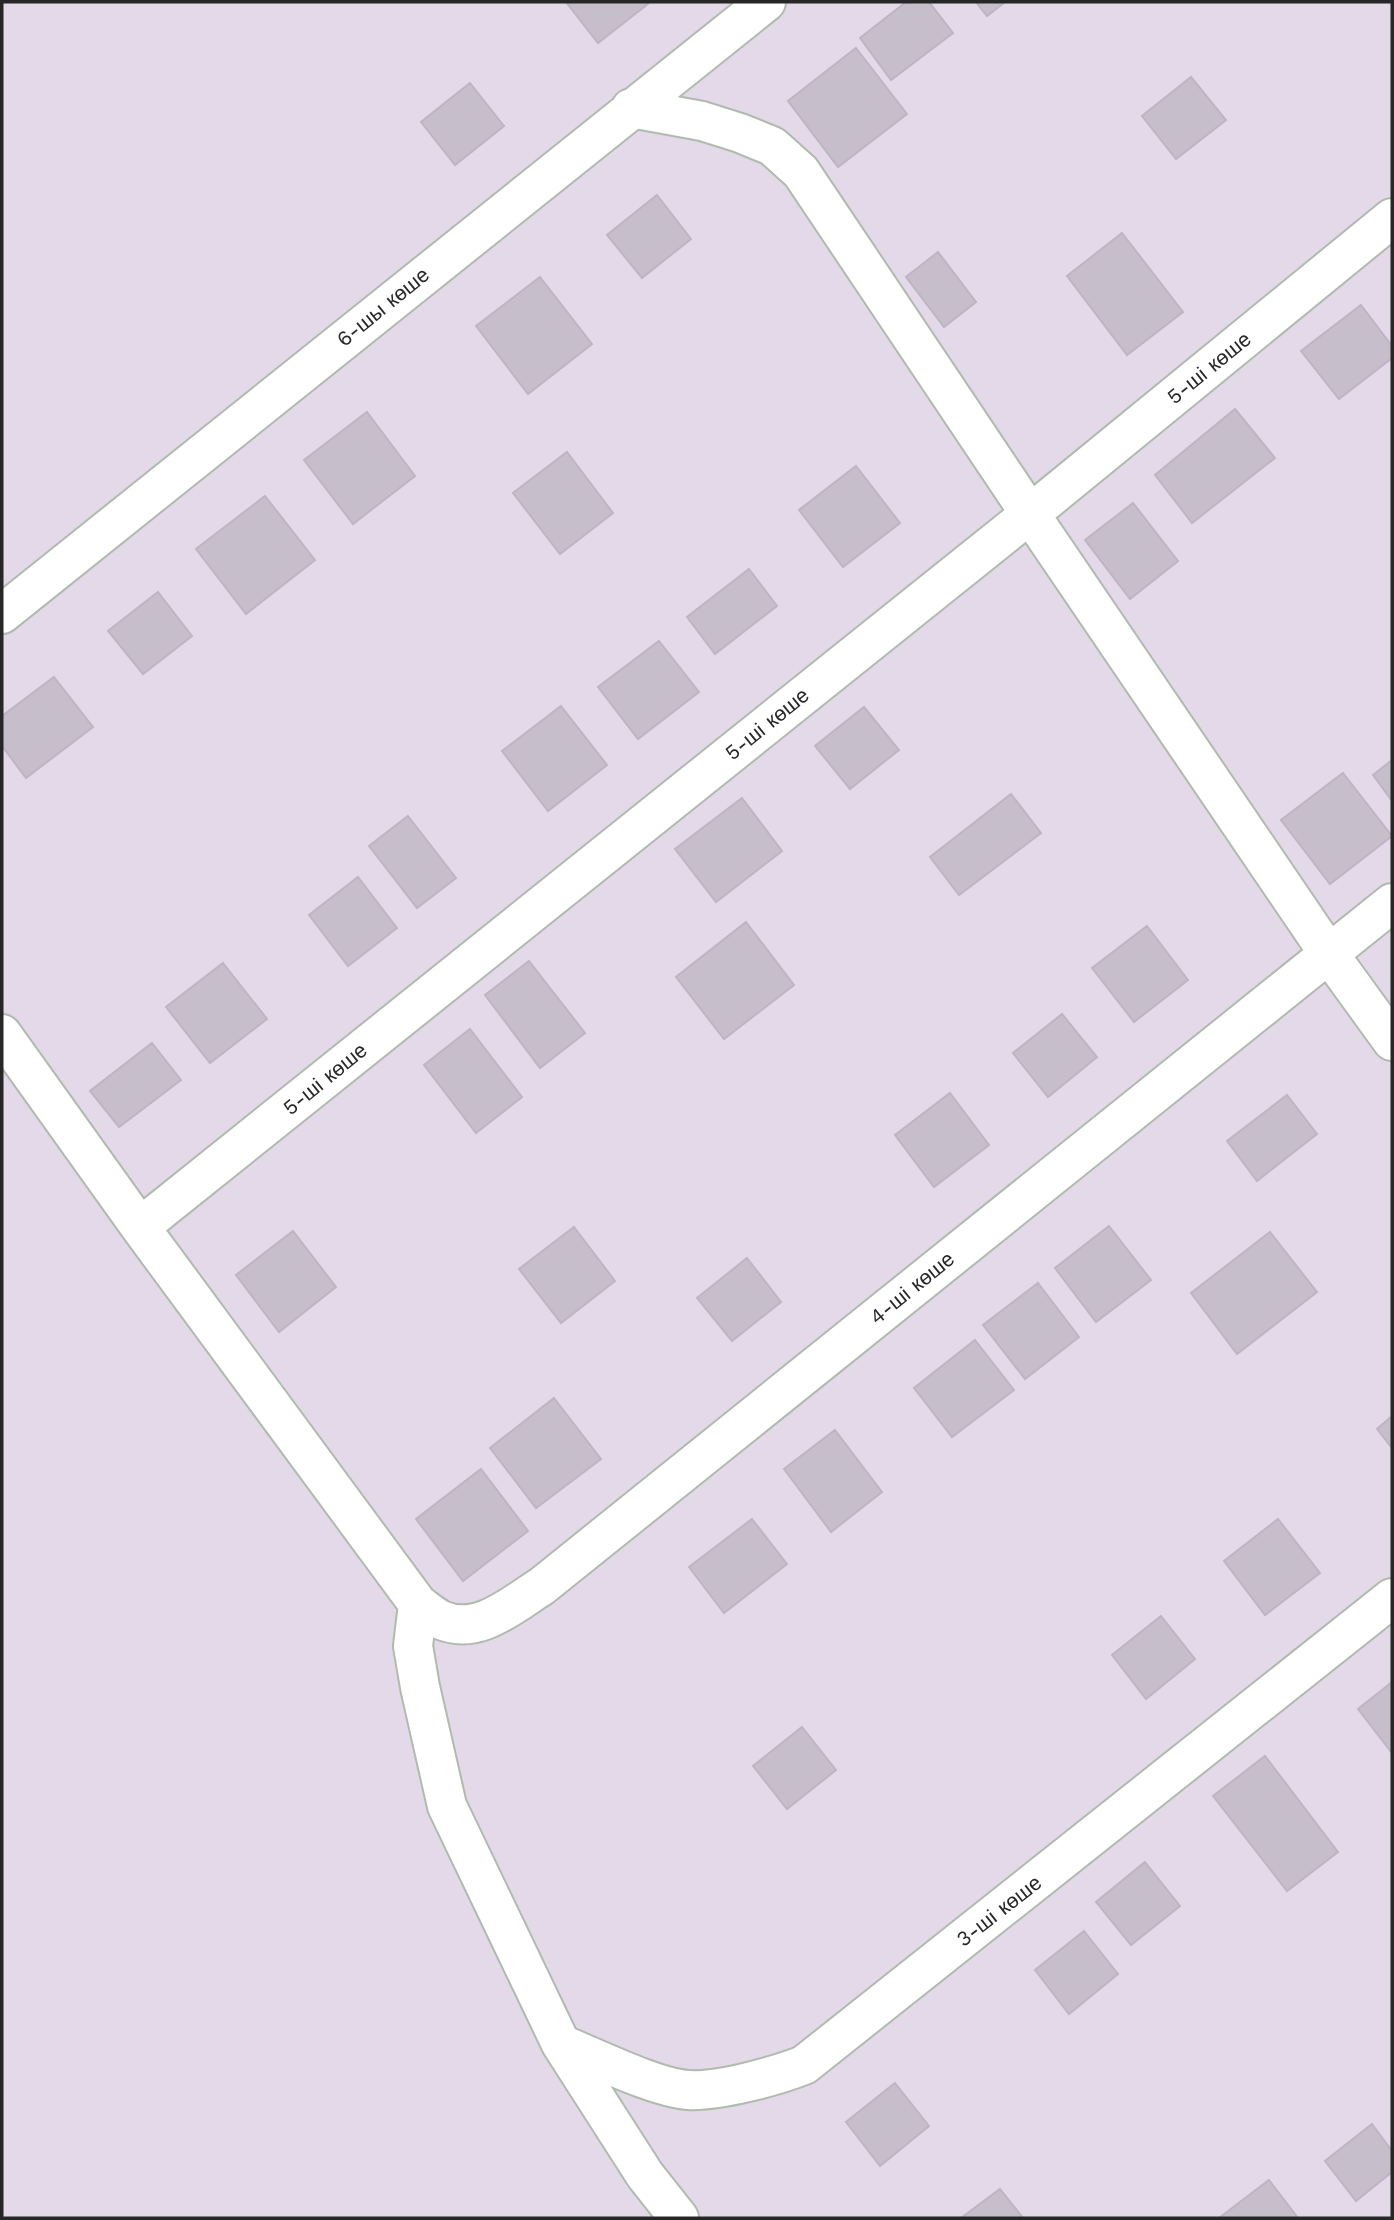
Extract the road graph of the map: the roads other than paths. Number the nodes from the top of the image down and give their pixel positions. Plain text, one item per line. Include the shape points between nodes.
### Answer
1 (766, 2) edge
2 (631, 108) junction
3 (1392, 218) edge
4 (1030, 514) junction
5 (2, 614) edge
6 (1392, 903) edge
7 (1329, 954) junction
8 (2, 1034) edge
9 (1392, 1041) edge
10 (140, 1227) junction
11 (1392, 1598) edge
12 (418, 1604) junction
13 (561, 2044) junction
14 (679, 2218) edge

1 - 2 street, 6-шы көше
2 - 4 street via 740,133 772,146 801,172
2 - 5 street, 6-шы көше
3 - 4 street, 5-ші көше
4 - 7 street
4 - 10 street, 5-ші көше
6 - 7 street, 4-ші көше
7 - 9 street
7 - 12 street, 4-ші көше via 542,1586 479,1624 458,1625
8 - 10 street
10 - 12 street
11 - 13 street, 3-ші көше via 804,2066 775,2077 690,2090 664,2085
12 - 13 street via 413,1646 447,1806
13 - 14 street via 645,2175

